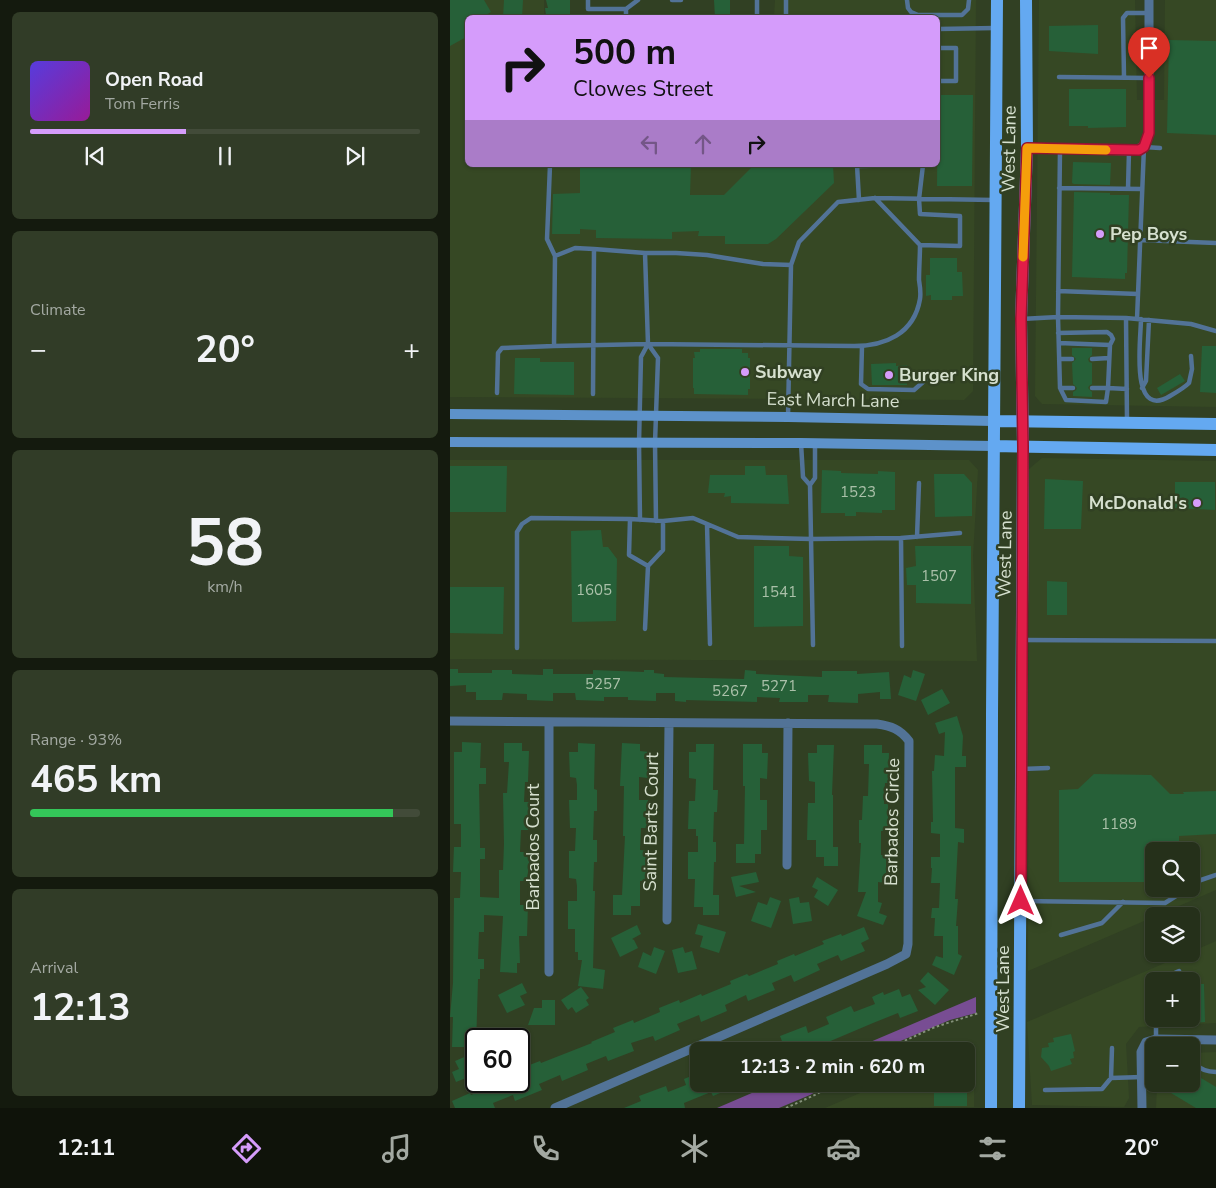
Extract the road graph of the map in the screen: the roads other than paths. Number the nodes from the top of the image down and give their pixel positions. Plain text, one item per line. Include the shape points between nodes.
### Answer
1 (588, 0) edge
2 (638, 0) edge
3 (672, 0) edge
4 (681, 0) edge
5 (757, 0) edge
6 (786, 0) edge
7 (907, 0) edge
8 (969, 0) edge
9 (997, 0) edge
10 (1026, 0) edge
11 (1149, 0) edge
12 (626, 9) junction
13 (1149, 13) junction
14 (626, 15) edge
15 (757, 15) edge
16 (786, 15) edge
17 (997, 28) junction
18 (940, 29) edge
19 (940, 48) edge
20 (1059, 77) dead end
21 (1124, 77) junction
22 (1149, 78) junction
23 (940, 81) edge
24 (1144, 147) junction
25 (1027, 148) junction
26 (1160, 148) dead end
27 (1060, 149) junction
28 (1130, 151) junction
29 (550, 167) edge
30 (857, 167) edge
31 (923, 167) edge
32 (1059, 188) junction
33 (1128, 189) junction
34 (1142, 189) junction
35 (875, 198) junction
36 (919, 199) junction
37 (859, 200) junction
38 (995, 200) junction
39 (1140, 240) junction
40 (1216, 243) edge
41 (920, 245) junction
42 (594, 249) junction
43 (645, 253) junction
44 (555, 256) junction
45 (791, 265) junction
46 (1058, 291) junction
47 (1138, 294) junction
48 (1058, 317) junction
49 (1126, 318) junction
50 (1021, 319) junction
51 (1139, 319) junction
52 (1149, 320) junction
53 (1216, 331) edge
54 (1058, 333) junction
55 (1059, 343) junction
56 (648, 344) junction
57 (790, 345) junction
58 (1110, 345) junction
59 (554, 346) junction
60 (594, 346) junction
61 (862, 346) junction
62 (1191, 356) dead end
63 (1092, 358) dead end
64 (1109, 358) junction
65 (1059, 359) junction
66 (1072, 359) dead end
67 (930, 376) dead end
68 (1060, 388) junction
69 (1073, 388) dead end
70 (1092, 388) dead end
71 (1108, 388) junction
72 (1142, 388) junction
73 (1127, 389) junction
74 (497, 393) dead end
75 (593, 394) dead end
76 (450, 414) edge
77 (640, 415) junction
78 (656, 416) junction
79 (788, 417) junction
80 (994, 420) junction
81 (1022, 421) junction
82 (1127, 422) junction
83 (1216, 424) edge
84 (450, 442) edge
85 (639, 443) junction
86 (654, 443) junction
87 (801, 443) junction
88 (815, 443) junction
89 (994, 446) junction
90 (1023, 447) junction
91 (1216, 450) edge
92 (919, 483) dead end
93 (810, 485) junction
94 (630, 519) junction
95 (640, 520) junction
96 (656, 521) junction
97 (663, 521) junction
98 (707, 524) junction
99 (960, 533) dead end
100 (917, 537) junction
101 (902, 538) junction
102 (811, 539) junction
103 (648, 566) junction
104 (645, 629) dead end
105 (1021, 640) junction
106 (1216, 641) edge
107 (710, 644) dead end
108 (813, 645) dead end
109 (902, 646) dead end
110 (518, 648) dead end
111 (450, 721) edge
112 (549, 722) junction
113 (788, 723) junction
114 (669, 724) junction
115 (1048, 768) dead end
116 (1022, 769) junction
117 (786, 865) dead end
118 (1216, 875) edge
119 (1200, 880) edge
120 (1174, 897) edge
121 (1021, 901) junction
122 (1123, 902) junction
123 (667, 920) dead end
124 (1061, 935) dead end
125 (1179, 970) dead end
126 (549, 972) dead end
127 (1175, 972) edge
128 (1200, 1040) edge
129 (1216, 1040) edge
130 (1145, 1045) edge
131 (1112, 1048) dead end
132 (1200, 1068) edge
133 (1216, 1072) edge
134 (1142, 1077) junction
135 (1111, 1078) junction
136 (1046, 1090) dead end
137 (555, 1108) edge
138 (992, 1108) edge
139 (1019, 1108) edge
140 (1142, 1108) edge

1 - 12 lane via 588,9
2 - 12 lane
3 - 4 lane
5 - 15 lane
6 - 16 lane
7 - 8 lane via 910,12 918,15 962,14 968,10
9 - 17 main road, West Lane
10 - 25 main road, West Lane
11 - 13 street
12 - 14 lane
13 - 21 lane via 1127,13 1123,18
13 - 22 street
17 - 18 lane
17 - 38 main road, West Lane
19 - 23 lane via 956,48 956,80
20 - 21 lane
21 - 22 lane
22 - 24 street via 1149,133
24 - 26 lane
24 - 28 street
24 - 34 lane
25 - 27 street
25 - 50 main road, West Lane
27 - 28 street
27 - 32 lane
28 - 33 lane
29 - 44 lane via 547,239
30 - 37 lane
31 - 36 lane
32 - 33 lane
32 - 46 lane
33 - 34 lane
34 - 39 lane
35 - 36 lane
35 - 37 lane
35 - 41 lane
36 - 38 lane
36 - 41 lane via 920,214 960,216 960,246
37 - 45 lane via 838,202 799,242
38 - 80 main road, West Lane
39 - 40 lane
39 - 47 lane
41 - 61 lane via 920,299 912,322 882,344
42 - 43 lane
42 - 44 lane via 575,248
42 - 60 lane
43 - 45 lane
43 - 56 lane
44 - 59 lane
45 - 57 lane
46 - 47 lane
46 - 48 lane
47 - 51 lane
48 - 49 lane
48 - 50 lane
48 - 54 lane
49 - 51 lane
49 - 73 lane
50 - 81 main road, West Lane
51 - 52 lane
51 - 72 lane
52 - 53 lane via 1191,324
52 - 72 lane via 1146,381
54 - 55 lane
54 - 58 lane via 1107,332 1113,339
55 - 58 lane
55 - 65 lane
56 - 57 lane
56 - 60 lane
56 - 77 lane via 641,356
56 - 78 lane via 658,358
57 - 61 lane
57 - 79 lane
58 - 64 lane
59 - 60 lane
59 - 74 lane via 502,348 498,353
60 - 75 lane
61 - 67 lane via 862,384 868,389 914,390
62 - 72 lane via 1191,379 1185,387 1159,401 1150,398
63 - 64 lane
64 - 71 lane
65 - 66 lane
65 - 68 lane
68 - 69 lane
68 - 71 lane via 1066,400 1106,402
70 - 71 lane
71 - 73 lane
73 - 82 lane
76 - 77 main road, East March Lane
77 - 78 main road, East March Lane
77 - 85 lane
78 - 79 main road, East March Lane
78 - 86 lane
79 - 80 main road, East March Lane
80 - 81 main road, East March Lane
80 - 89 main road, West Lane
81 - 82 main road, East March Lane
81 - 90 main road, West Lane
82 - 83 main road, East March Lane
84 - 85 main road
85 - 86 main road
85 - 95 lane
86 - 87 main road
86 - 96 lane
87 - 88 main road
87 - 93 lane via 802,477
88 - 89 main road
88 - 93 lane via 815,478
89 - 90 main road
89 - 138 main road, West Lane
90 - 91 main road
90 - 105 main road, West Lane
92 - 100 lane
93 - 102 lane
94 - 95 lane
94 - 103 lane via 629,555
94 - 110 lane via 531,518 522,524 517,532
95 - 96 lane
96 - 97 lane
97 - 98 lane via 693,518
97 - 103 lane via 663,550
98 - 102 lane via 738,537
98 - 107 lane
99 - 100 lane
100 - 101 lane
101 - 102 lane
101 - 109 lane
102 - 108 lane
103 - 104 lane
105 - 106 lane
105 - 116 main road, West Lane
111 - 112 street, Barbados Circle
112 - 114 street, Barbados Circle
112 - 126 street, Barbados Court
113 - 114 street, Barbados Circle
113 - 117 street
113 - 137 street, Barbados Circle via 892,726 909,741 906,954
114 - 123 street, Saint Barts Court
115 - 116 lane
116 - 121 main road, West Lane
118 - 119 lane
120 - 122 lane via 1165,903
121 - 122 lane
121 - 139 main road, West Lane
122 - 124 lane via 1102,923
125 - 127 lane
128 - 129 street
130 - 134 street
131 - 135 lane
132 - 133 lane
134 - 135 lane
134 - 140 street
135 - 136 lane via 1102,1090

